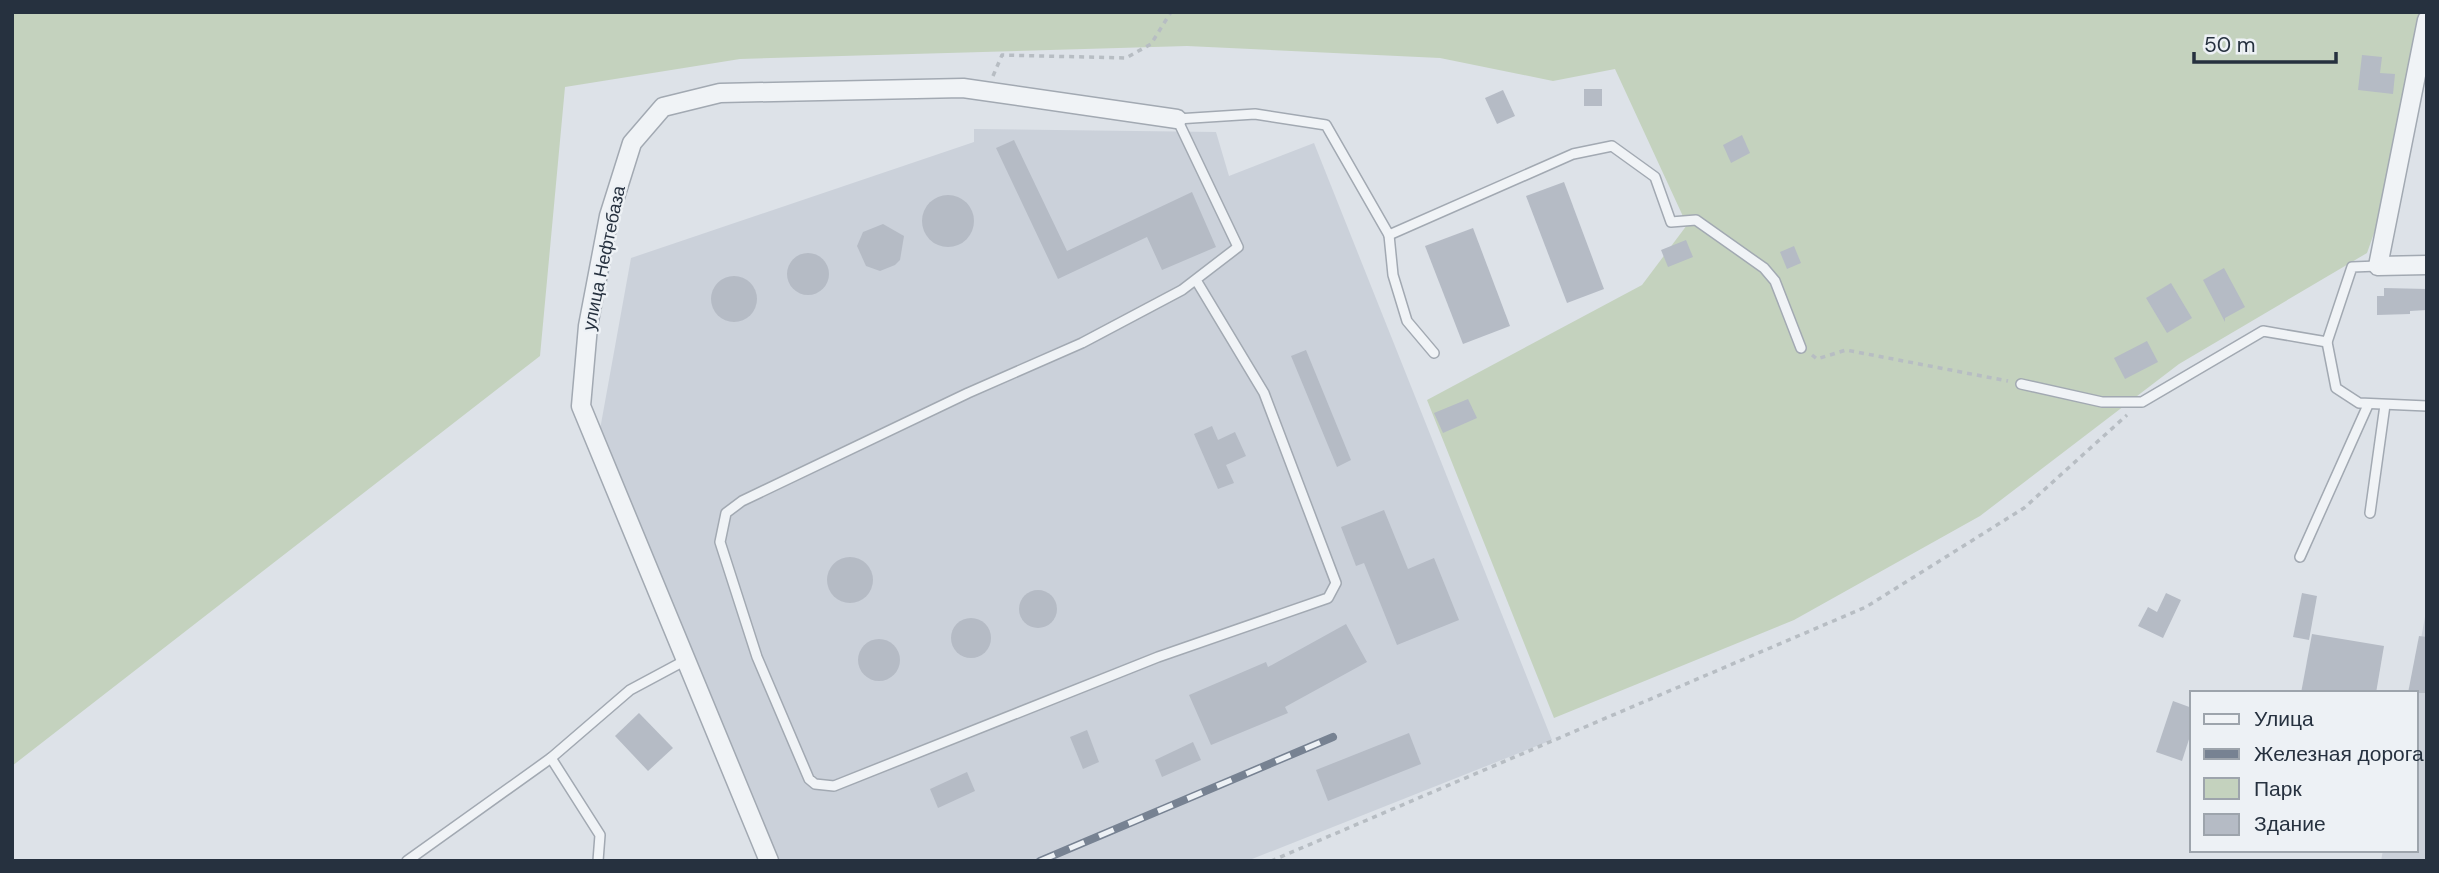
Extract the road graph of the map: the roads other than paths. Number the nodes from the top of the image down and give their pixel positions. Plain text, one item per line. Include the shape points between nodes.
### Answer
1 (2427, 20) edge
2 (2424, 43) edge
3 (1177, 119) junction
4 (1389, 235) junction
5 (2427, 265) edge
6 (2378, 266) junction
7 (1196, 280) junction
8 (2327, 342) junction
9 (1801, 348) road end
10 (1434, 353) dead end
11 (2021, 384) road end
12 (2368, 405) junction
13 (2385, 405) junction
14 (2427, 406) edge
15 (2370, 513) dead end
16 (2300, 557) dead end
17 (687, 660) junction
18 (551, 758) junction
19 (407, 861) edge
20 (598, 861) edge
21 (769, 861) edge

1 - 2 street
2 - 6 street
3 - 4 lane via 1255,114 1326,125
3 - 7 lane via 1238,247
3 - 17 street, улица Нефтебаза via 962,88 720,93 663,107 632,143 609,216 588,326 581,406
4 - 9 lane via 1573,154 1612,146 1654,177 1671,222 1696,220 1764,268 1775,281
4 - 10 lane via 1393,275 1407,321
5 - 6 street
6 - 8 lane via 2351,267
7 - 7 lane via 1082,343 968,393 742,501 726,513 720,542 757,657 808,779 834,786 1158,657 1328,598 1336,583 1264,393
8 - 11 lane via 2263,331 2142,402 2102,402
8 - 12 lane via 2336,388
12 - 13 lane
12 - 16 lane
13 - 14 lane
13 - 15 lane
17 - 18 lane via 630,690
17 - 21 street, улица Нефтебаза
18 - 19 lane
18 - 20 lane via 600,835

